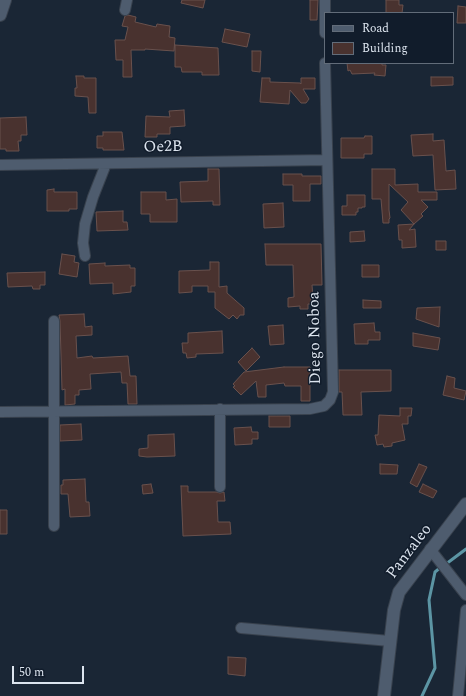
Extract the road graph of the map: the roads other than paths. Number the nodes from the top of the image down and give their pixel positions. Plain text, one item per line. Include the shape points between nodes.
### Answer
1 (6, 0) edge
2 (324, 0) edge
3 (324, 12) edge
4 (0, 14) edge
5 (325, 64) edge
6 (327, 160) junction
7 (106, 164) junction
8 (0, 165) edge
9 (85, 256) dead end
10 (54, 321) dead end
11 (220, 409) junction
12 (54, 411) junction
13 (0, 412) edge
14 (220, 487) dead end
15 (466, 504) edge
16 (54, 526) dead end
17 (430, 550) junction
18 (466, 595) edge
19 (466, 610) edge
20 (241, 628) dead end
21 (390, 641) junction
22 (384, 696) edge
23 (458, 696) edge

1 - 4 street
2 - 3 street
5 - 6 street, Diego Noboa
6 - 7 street, Oe2B
6 - 11 street, Diego Noboa via 333,392 330,400 318,408
7 - 8 street, Oe2B
7 - 9 street via 85,224
10 - 12 street
11 - 12 street, Diego Noboa
11 - 14 street
12 - 13 street, Diego Noboa
12 - 16 street
15 - 17 street, Panzaleo
17 - 18 street
17 - 21 street, Panzaleo via 399,592
19 - 23 street
20 - 21 street
21 - 22 street, Panzaleo

